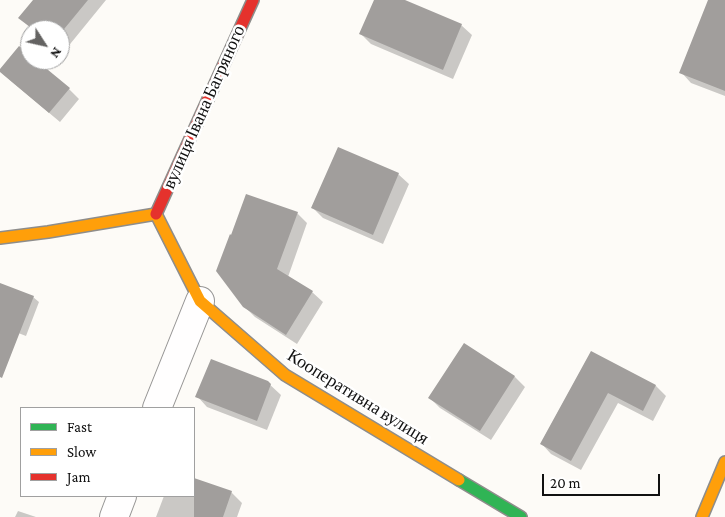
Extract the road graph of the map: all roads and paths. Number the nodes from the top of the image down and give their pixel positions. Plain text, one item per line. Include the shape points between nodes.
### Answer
1 (253, 0) edge
2 (156, 214) junction
3 (0, 238) edge
4 (200, 301) junction
5 (157, 407) edge
6 (725, 462) edge
7 (122, 497) edge
8 (114, 517) edge
9 (521, 517) edge
10 (702, 517) edge

1 - 2 street, вулиця Івана Багряного
2 - 3 street
2 - 4 street, Кооперативна вулиця
4 - 5 street
4 - 9 street, Кооперативна вулиця via 285,375
6 - 10 street
7 - 8 street

